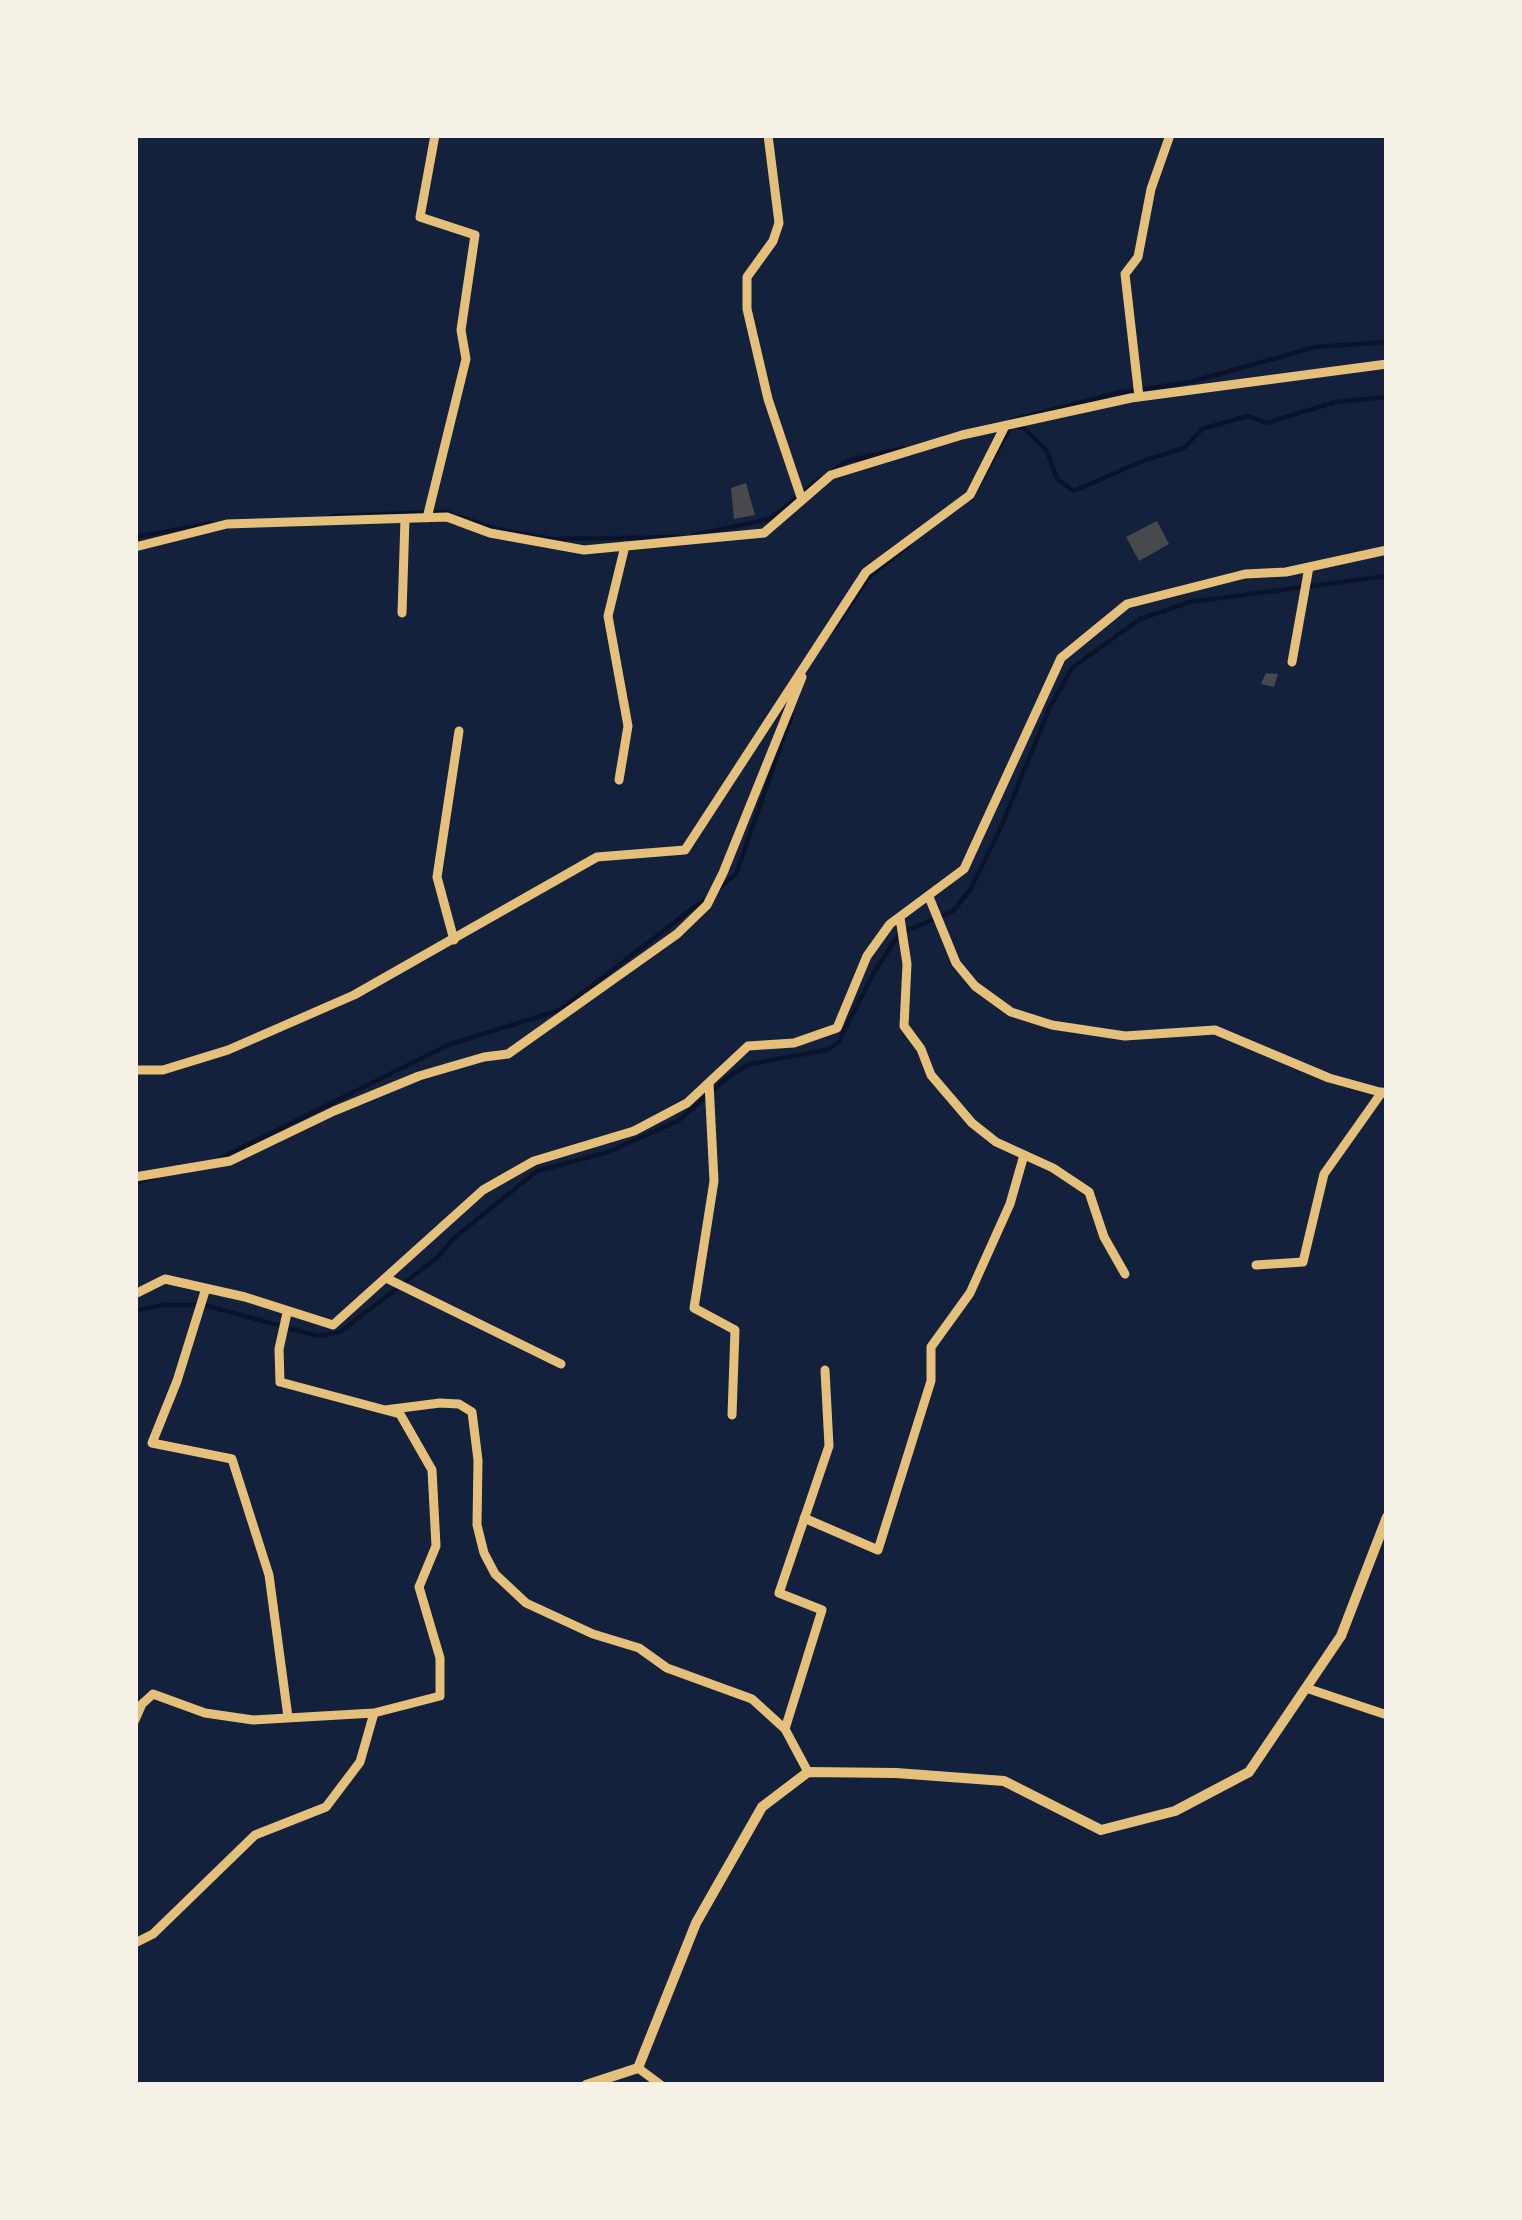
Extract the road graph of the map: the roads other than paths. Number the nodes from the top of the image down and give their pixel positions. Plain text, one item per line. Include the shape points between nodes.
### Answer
1 (435, 135) edge
2 (768, 135) edge
3 (1170, 135) edge
4 (1387, 364) edge
5 (1138, 397) junction
6 (1006, 426) junction
7 (802, 500) junction
8 (428, 518) junction
9 (405, 519) junction
10 (625, 546) junction
11 (135, 547) edge
12 (1387, 550) edge
13 (1310, 567) junction
14 (402, 613) dead end
15 (810, 655) junction
16 (1292, 662) dead end
17 (459, 731) dead end
18 (619, 780) dead end
19 (929, 897) junction
20 (900, 918) junction
21 (454, 940) junction
22 (135, 1070) edge
23 (709, 1083) junction
24 (1384, 1093) edge
25 (1024, 1155) junction
26 (135, 1177) edge
27 (1256, 1265) dead end
28 (1125, 1274) dead end
29 (386, 1278) junction
30 (206, 1288) junction
31 (135, 1294) edge
32 (285, 1323) junction
33 (561, 1364) dead end
34 (826, 1370) dead end
35 (385, 1410) junction
36 (732, 1415) dead end
37 (804, 1518) junction
38 (1385, 1526) edge
39 (1306, 1688) junction
40 (374, 1713) junction
41 (1387, 1715) edge
42 (288, 1718) junction
43 (135, 1720) edge
44 (785, 1729) junction
45 (808, 1772) junction
46 (135, 1943) edge
47 (638, 2068) junction
48 (586, 2085) edge
49 (662, 2085) edge

1 - 8 street via 420,217 475,235 461,330 466,358
2 - 7 street via 779,224 747,278 747,309
3 - 5 street via 1138,257 1125,274
4 - 5 street
5 - 6 street
6 - 7 street via 831,475
6 - 15 street via 970,496 866,572
7 - 10 street via 764,533
8 - 9 street
8 - 10 street via 584,550
9 - 11 street via 227,524
9 - 14 street
10 - 18 street via 608,616 628,726
12 - 13 street
13 - 16 street
13 - 19 street via 1126,604 1061,658 964,869
15 - 21 street via 686,850 597,856
15 - 26 street via 723,873 707,905 677,934 508,1054 419,1076 230,1161
17 - 21 street via 437,877
19 - 20 street
19 - 24 street via 956,963 1011,1012 1125,1036 1215,1030
20 - 23 street via 867,956 837,1028 794,1043 748,1046
20 - 25 street via 904,1026 931,1075 972,1123
21 - 22 street via 228,1050
23 - 29 street via 634,1131 534,1161 483,1190
23 - 36 street via 714,1181 694,1308 735,1330
24 - 27 street via 1324,1174 1303,1262
25 - 28 street via 1089,1192
25 - 37 street via 970,1292 931,1347 932,1381 878,1550
29 - 32 street via 333,1325
29 - 33 street
30 - 31 street via 165,1279
30 - 32 street
30 - 42 street via 152,1443 232,1459 269,1575
32 - 35 street via 280,1382
34 - 37 street via 829,1446
35 - 40 street via 400,1414 432,1470 436,1546 419,1587 440,1658 440,1696
35 - 44 street via 440,1402 472,1412 484,1552 526,1603 752,1699
37 - 44 street via 779,1593 822,1610
38 - 39 street via 1341,1636
39 - 41 street
39 - 45 street via 1249,1772 1175,1811 1101,1831 1004,1781
40 - 42 street
40 - 46 street via 360,1762 326,1807 255,1835
42 - 43 street via 205,1713 153,1694
44 - 45 street
45 - 47 street via 762,1808 696,1923
47 - 48 street
47 - 49 street

